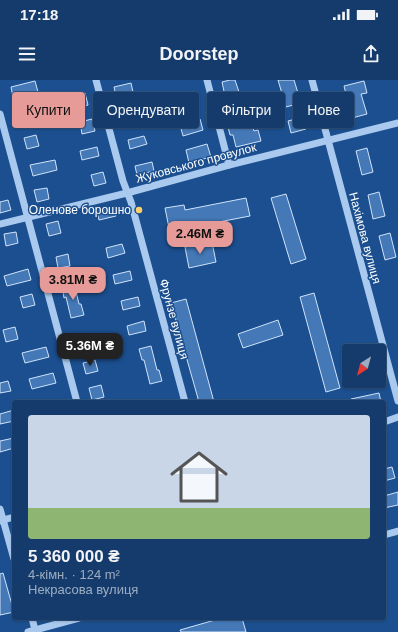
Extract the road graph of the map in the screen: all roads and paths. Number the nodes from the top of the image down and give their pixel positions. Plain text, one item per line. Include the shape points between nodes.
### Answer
1 (96, 80) edge
2 (207, 80) edge
3 (312, 80) edge
4 (0, 114) edge
5 (398, 124) edge
6 (328, 140) junction
7 (229, 166) junction
8 (127, 193) junction
9 (27, 218) junction
10 (0, 224) edge
11 (76, 400) edge
12 (184, 400) edge
13 (398, 401) edge
14 (398, 418) edge
15 (386, 421) edge
16 (0, 509) edge
17 (12, 517) edge
18 (1, 520) edge
19 (398, 531) edge
20 (386, 534) edge
21 (12, 552) edge
22 (32, 620) edge
23 (74, 620) edge
24 (46, 630) edge
25 (31, 631) edge

1 - 8 street, Фрунзе вулиця
2 - 7 street
3 - 6 street, Нахімова вулиця
4 - 9 street
5 - 6 street, Жуковського провулок
6 - 7 street, Жуковського провулок
6 - 13 street, Нахімова вулиця
7 - 8 street, Жуковського провулок
8 - 9 street, Жуковського провулок
8 - 12 street, Фрунзе вулиця via 132,202
9 - 10 street, Жуковського провулок
9 - 11 street
14 - 15 street
16 - 18 street
17 - 18 street
18 - 21 street
19 - 20 street
22 - 25 street
23 - 24 street
24 - 25 street

